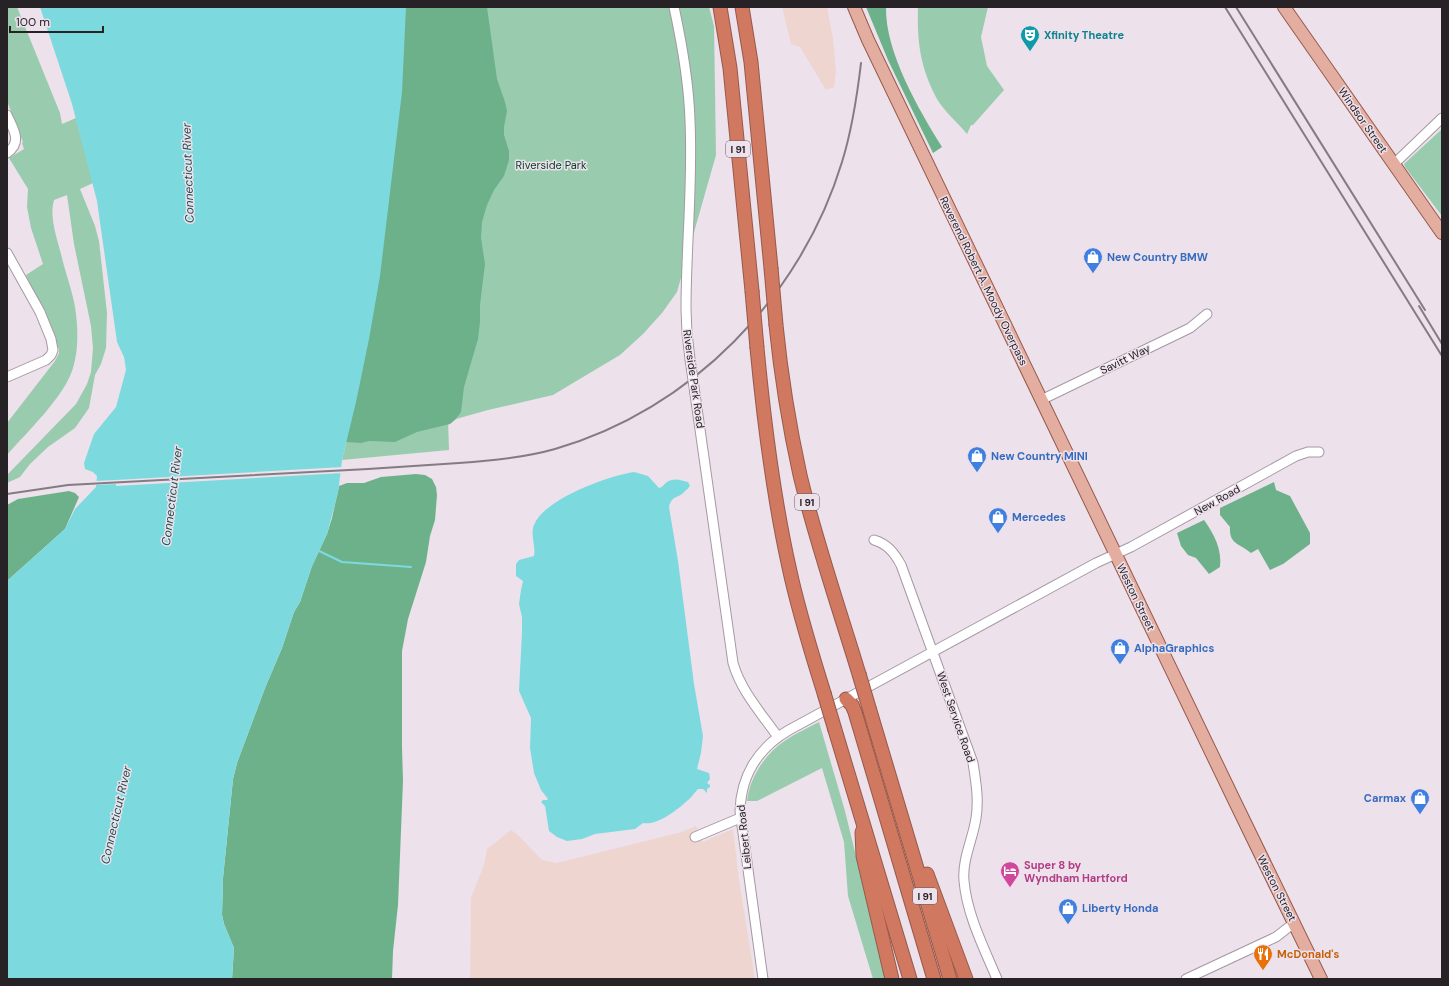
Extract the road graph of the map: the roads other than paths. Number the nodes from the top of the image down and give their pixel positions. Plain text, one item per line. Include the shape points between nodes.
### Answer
1 (674, 7) edge
2 (720, 7) edge
3 (742, 7) edge
4 (854, 7) edge
5 (1285, 7) edge
6 (7, 115) edge
7 (1442, 118) edge
8 (7, 153) edge
9 (1394, 164) junction
10 (1442, 233) edge
11 (7, 253) edge
12 (1207, 314) dead end
13 (7, 378) edge
14 (1041, 400) junction
15 (1319, 452) dead end
16 (874, 540) dead end
17 (1115, 554) junction
18 (933, 652) junction
19 (846, 699) junction
20 (778, 737) junction
21 (900, 814) junction
22 (740, 818) junction
23 (863, 822) junction
24 (695, 836) dead end
25 (1294, 923) junction
26 (763, 979) edge
27 (892, 979) edge
28 (910, 979) edge
29 (927, 979) edge
30 (934, 979) edge
31 (950, 979) edge
32 (966, 979) edge
33 (997, 979) edge
34 (1186, 979) edge
35 (1322, 979) edge

1 - 20 street, Riverside Park Road, bridge via 684,60 690,120 687,333 733,663 744,690
2 - 23 highway, I 91, bridge via 730,68 767,441 780,521 796,597
3 - 21 highway, I 91, bridge via 751,62 784,391 810,512
4 - 14 main road, Reverend Robert A. Moody Overpass via 871,48
5 - 9 main road, Windsor Street
6 - 8 street via 16,145
7 - 9 street
9 - 10 main road, Windsor Street
11 - 13 street via 40,312 53,348 46,360
12 - 14 street, Savitt Way via 1190,328
14 - 17 main road, Reverend Robert A. Moody Overpass
15 - 17 street, New Road via 1300,454
16 - 18 street, West Service Road via 891,549 901,565
17 - 18 street, Weston Street
17 - 25 main road, Weston Street
18 - 19 street, Weston Street
18 - 33 street, West Service Road via 973,763 978,795 976,818 965,862 964,881 970,911
19 - 20 street, Leibert Road
19 - 29 highway via 846,714
19 - 30 highway via 855,712
20 - 22 street, Leibert Road via 760,754 747,775 741,798
21 - 31 highway, I 91
21 - 32 highway via 913,835
22 - 24 street
22 - 26 street, Leibert Road
23 - 27 highway via 863,856
23 - 28 highway, I 91
25 - 34 street via 1276,937
25 - 35 main road, Weston Street

